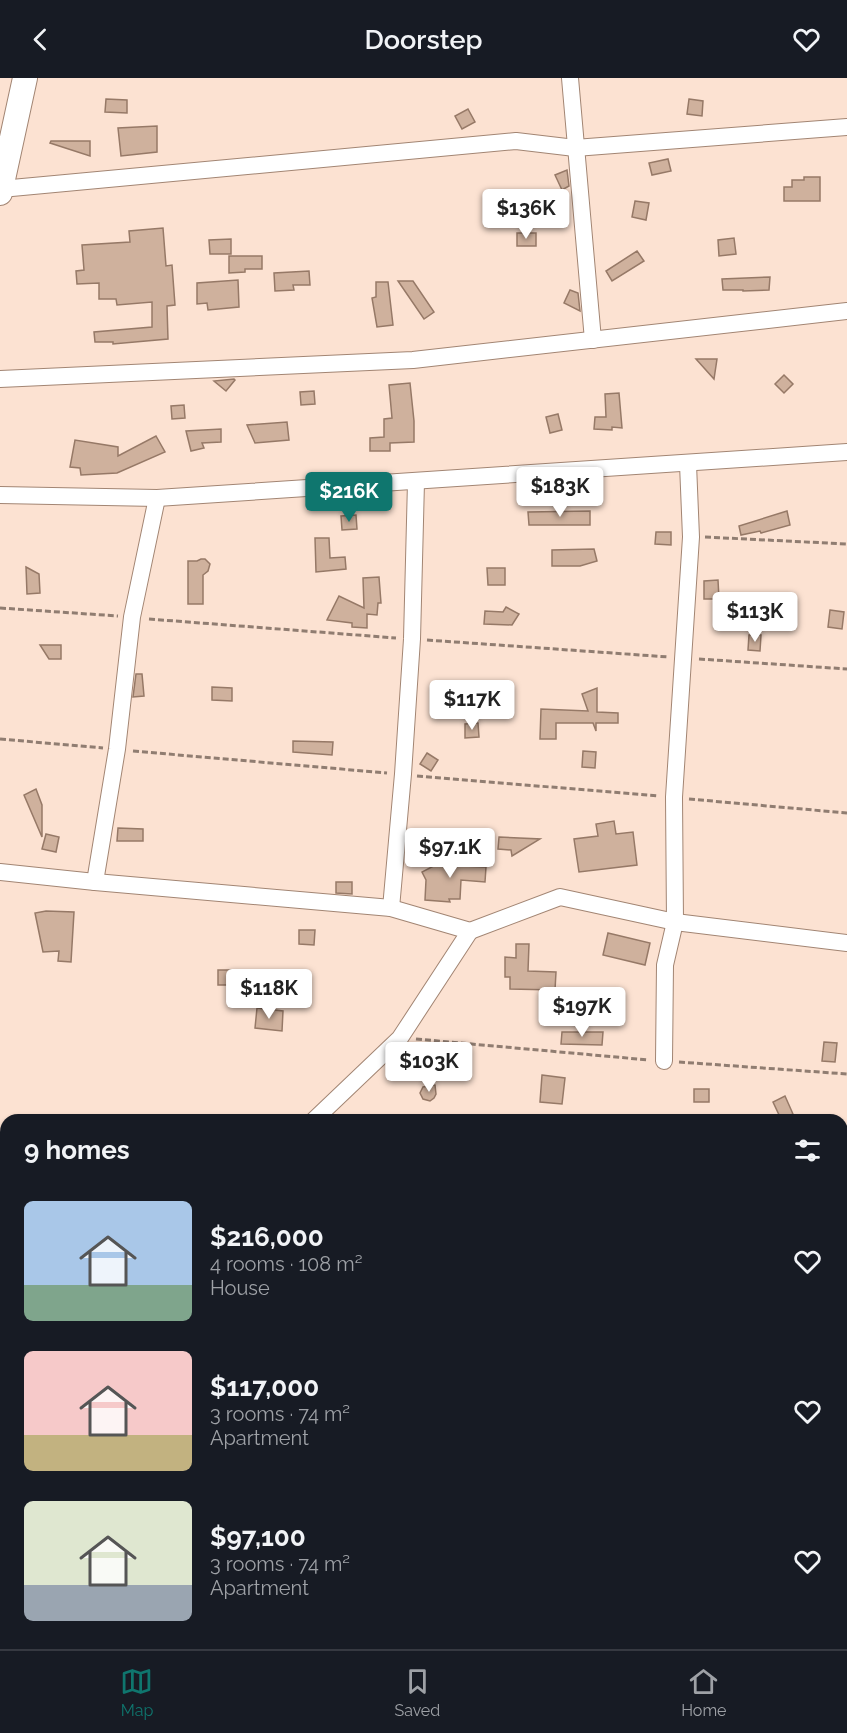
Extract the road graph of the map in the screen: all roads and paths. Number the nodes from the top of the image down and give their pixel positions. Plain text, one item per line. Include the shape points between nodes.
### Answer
1 (26, 78) edge
2 (570, 78) edge
3 (847, 127) edge
4 (575, 148) junction
5 (0, 191) edge
6 (847, 311) edge
7 (593, 340) junction
8 (0, 379) edge
9 (847, 452) edge
10 (688, 464) junction
11 (416, 482) junction
12 (0, 495) edge
13 (157, 498) junction
14 (691, 537) junction
15 (847, 544) edge
16 (0, 739) edge
17 (117, 749) junction
18 (403, 774) junction
19 (674, 797) junction
20 (847, 813) edge
21 (0, 872) edge
22 (95, 882) junction
23 (391, 908) junction
24 (675, 922) junction
25 (470, 931) junction
26 (847, 943) edge
27 (400, 1038) junction
28 (664, 1061) junction
29 (847, 1074) edge
30 (320, 1114) edge

1 - 5 street
2 - 4 street
3 - 4 street
4 - 5 street via 516,141
4 - 7 street
6 - 7 street
7 - 8 street via 413,360
9 - 10 street
10 - 11 street
10 - 14 street
11 - 13 street
11 - 18 street
12 - 13 street
13 - 17 street via 132,617
14 - 15 path
14 - 19 street
16 - 17 path
17 - 18 path
17 - 22 street
18 - 19 path
18 - 23 street
19 - 20 path
19 - 24 street
21 - 22 street
22 - 23 street
23 - 25 street
24 - 25 street via 560,897
24 - 26 street
24 - 28 street via 664,965
25 - 27 street
27 - 28 path
27 - 30 street
28 - 29 path

